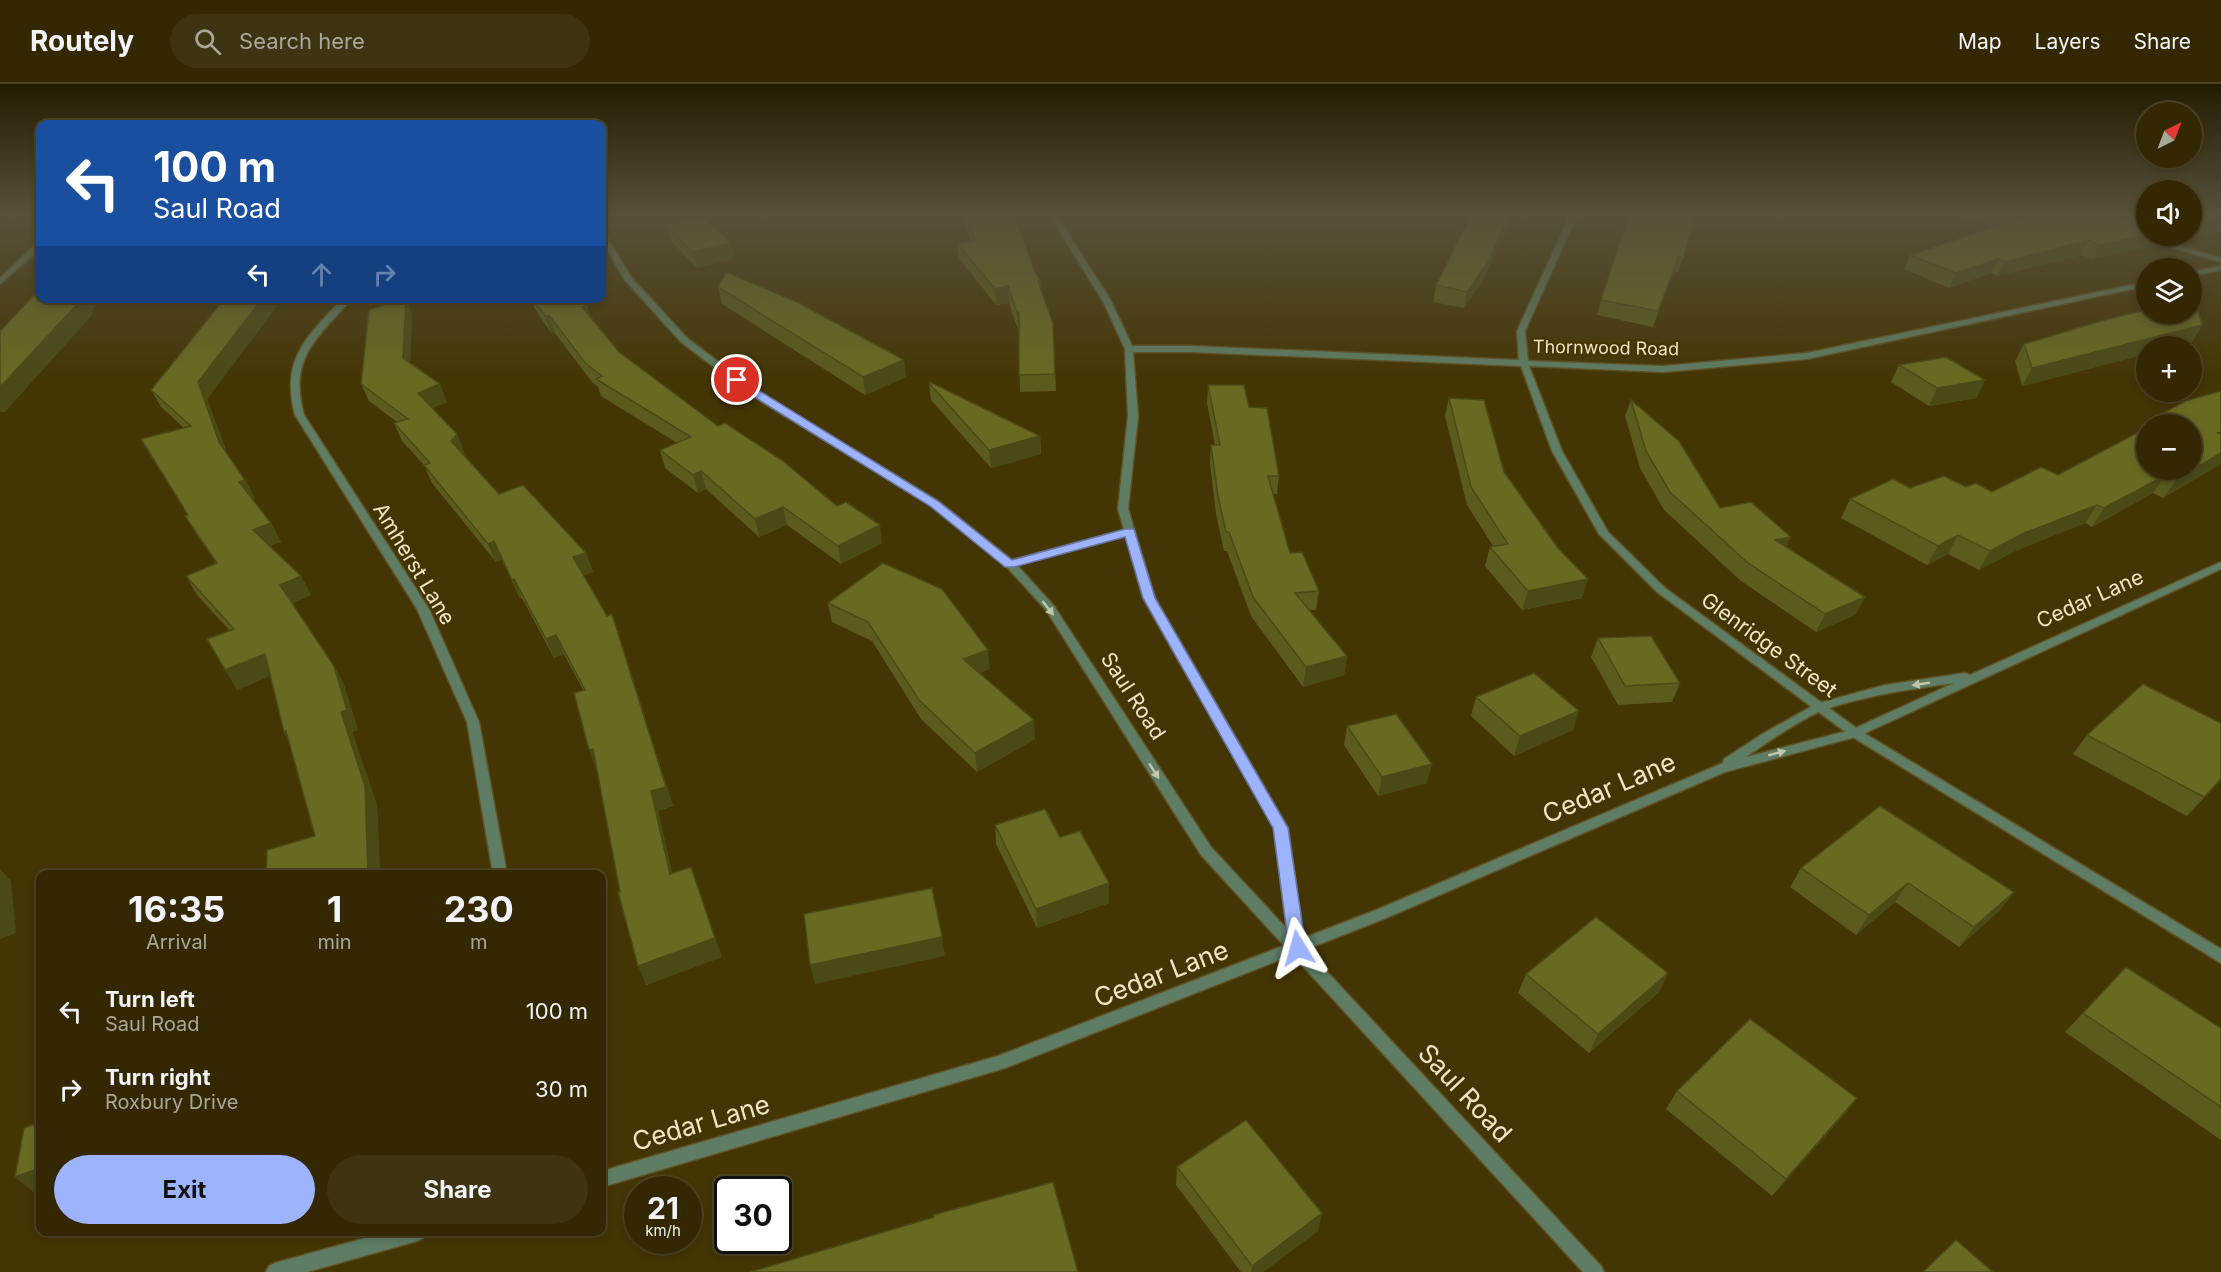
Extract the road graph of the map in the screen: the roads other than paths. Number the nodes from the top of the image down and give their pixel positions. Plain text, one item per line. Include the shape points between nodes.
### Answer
1 (15, 268) edge
2 (622, 268) edge
3 (1086, 268) edge
4 (1550, 268) edge
5 (2219, 268) edge
6 (2202, 272) edge
7 (0, 282) edge
8 (2136, 286) edge
9 (344, 303) edge
10 (1129, 349) junction
11 (1524, 363) junction
12 (1130, 532) junction
13 (1010, 564) junction
14 (2221, 565) edge
15 (1978, 675) junction
16 (1820, 707) junction
17 (1855, 733) junction
18 (1720, 768) junction
19 (499, 870) edge
20 (1298, 948) junction
21 (2221, 957) edge
22 (606, 1178) edge
23 (403, 1236) edge
24 (275, 1272) edge
25 (1595, 1272) edge

1 - 7 street
2 - 13 street, Saul Road via 684,340 754,393 934,503
3 - 10 street
4 - 11 street, Glenridge Street via 1521,331
5 - 6 street
8 - 11 street, Thornwood Road via 1807,356 1663,369
9 - 19 street, Amherst Lane via 300,358 294,385 301,419 423,609 473,722
10 - 11 street, Thornwood Road
10 - 12 street via 1133,416 1123,509
11 - 16 street, Glenridge Street via 1557,451 1604,534 1661,590
12 - 13 street
12 - 20 street via 1149,598 1281,828
13 -> 20 street, Saul Road via 1050,609 1206,851
14 - 15 street, Cedar Lane
15 -> 16 street, Cedar Lane via 1886,689
15 - 17 street, Cedar Lane
16 - 17 street, Glenridge Street
16 - 18 street, Cedar Lane
18 -> 17 street, Cedar Lane
17 - 21 street, Glenridge Street
18 - 20 street, Cedar Lane
20 - 22 street, Cedar Lane via 999,1063
20 - 25 street, Saul Road
23 - 24 street

